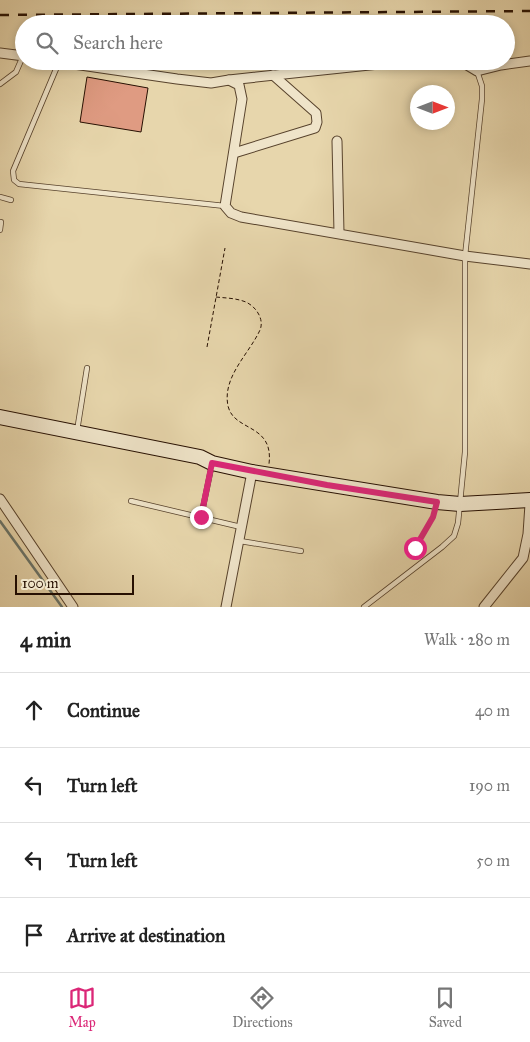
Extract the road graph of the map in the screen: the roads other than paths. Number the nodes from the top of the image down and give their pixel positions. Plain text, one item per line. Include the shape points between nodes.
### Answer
1 (0, 53) edge
2 (15, 55) edge
3 (528, 63) edge
4 (515, 65) edge
5 (17, 70) edge
6 (53, 70) edge
7 (113, 70) edge
8 (321, 70) edge
9 (483, 70) edge
10 (477, 71) joint
11 (273, 75) junction
12 (229, 80) junction
13 (0, 84) edge
14 (337, 141) dead end
15 (234, 153) junction
16 (0, 197) edge
17 (11, 200) dead end
18 (225, 206) junction
19 (2, 222) dead end
20 (0, 230) edge
21 (339, 233) junction
22 (465, 256) junction
23 (530, 264) edge
24 (87, 368) dead end
25 (0, 417) edge
26 (77, 432) junction
27 (200, 457) junction
28 (212, 463) junction
29 (252, 472) junction
30 (530, 492) edge
31 (0, 499) edge
32 (461, 500) junction
33 (131, 501) dead end
34 (530, 502) edge
35 (201, 517) junction
36 (242, 527) junction
37 (240, 541) junction
38 (301, 551) dead end
39 (73, 607) edge
40 (226, 607) edge
41 (364, 607) edge
42 (484, 607) edge

1 - 2 street
3 - 4 street
5 - 13 lane
6 - 18 lane via 13,171 14,180 19,184
7 - 12 street via 211,83
8 - 11 street
9 - 10 street
10 - 22 lane via 482,99
11 - 12 street
11 - 15 street via 316,113 315,128
12 - 15 street via 239,85 242,99
14 - 21 street
15 - 18 street
16 - 17 lane
18 - 21 street via 241,217
19 - 20 lane
21 - 22 street
22 - 23 street
22 - 32 lane via 465,452
24 - 26 lane
25 - 26 street
26 - 27 street
27 - 28 street
27 - 32 street via 217,457
28 - 29 street
28 - 35 lane
29 - 32 street via 437,502
29 - 36 street
30 - 32 street
31 - 39 street
32 - 34 street
32 - 41 lane via 454,536
33 - 35 lane
34 - 42 street via 523,558
35 - 36 lane
36 - 37 street
37 - 38 lane
37 - 40 street

